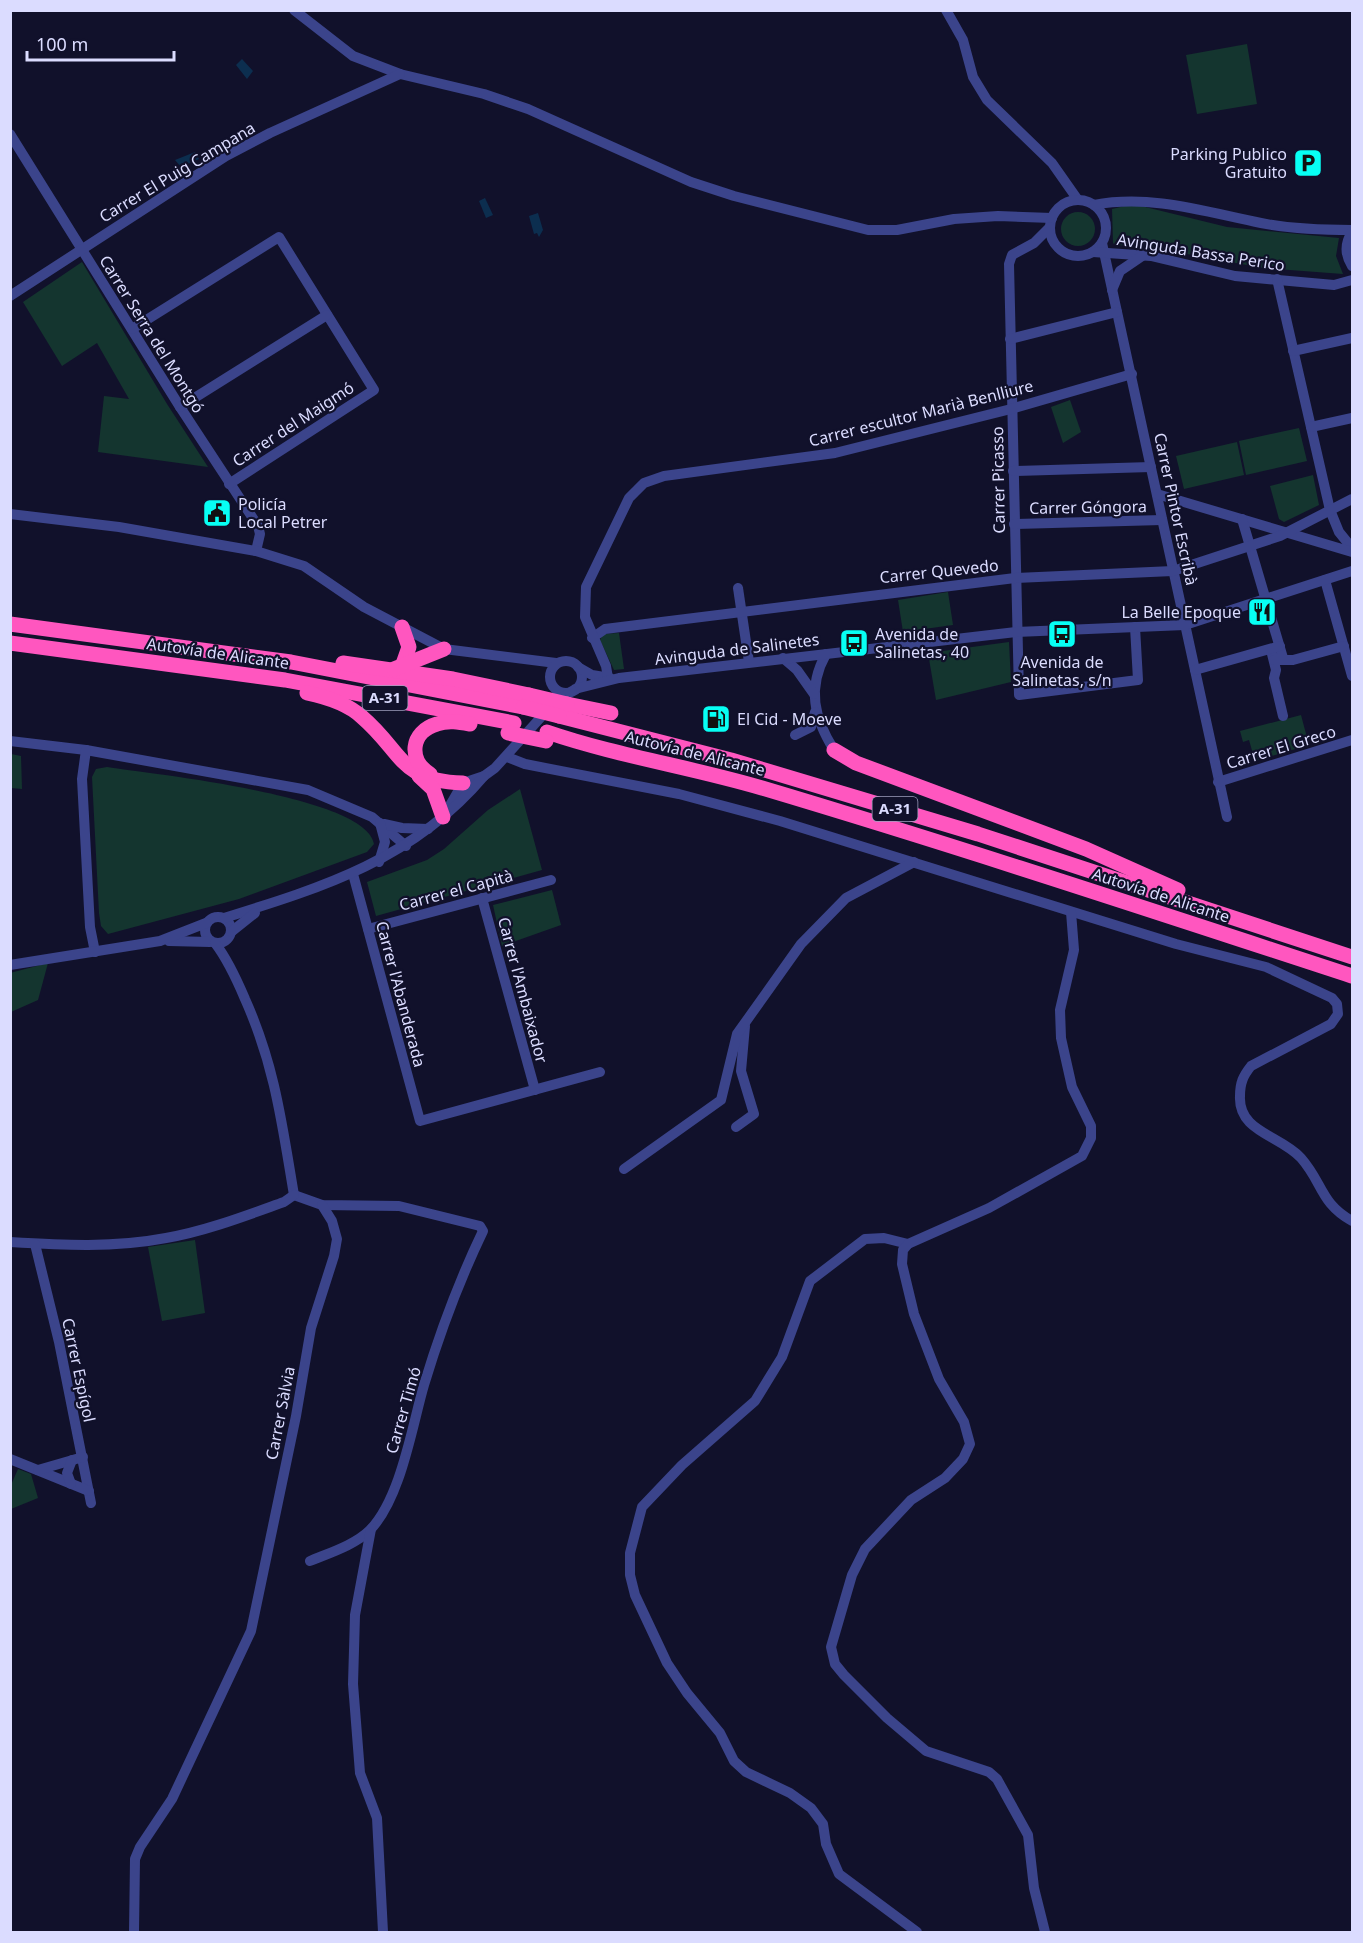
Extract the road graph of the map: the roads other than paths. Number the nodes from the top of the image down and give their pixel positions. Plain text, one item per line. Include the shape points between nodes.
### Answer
1 (294, 10) edge
2 (946, 10) edge
3 (400, 74) junction
4 (10, 134) edge
5 (1078, 200) junction
6 (1094, 205) junction
7 (1051, 223) junction
8 (1353, 231) edge
9 (81, 248) junction
10 (1100, 249) junction
11 (1143, 255) junction
12 (1353, 266) edge
13 (1277, 279) junction
14 (1353, 280) edge
15 (1339, 285) junction
16 (1112, 290) junction
17 (1353, 290) edge
18 (10, 296) edge
19 (1117, 312) junction
20 (327, 315) junction
21 (132, 329) junction
22 (1353, 338) edge
23 (1010, 339) junction
24 (1293, 351) junction
25 (1132, 374) junction
26 (180, 407) junction
27 (1011, 409) junction
28 (1353, 418) edge
29 (1311, 427) junction
30 (1151, 467) junction
31 (1013, 471) junction
32 (229, 484) junction
33 (1157, 494) junction
34 (1353, 499) edge
35 (1330, 510) junction
36 (10, 514) edge
37 (1242, 519) junction
38 (1162, 520) junction
39 (1014, 524) junction
40 (1287, 532) junction
41 (1250, 545) junction
42 (1353, 550) edge
43 (256, 551) junction
44 (1173, 570) junction
45 (1353, 571) edge
46 (1015, 578) junction
47 (1325, 580) junction
48 (738, 588) dead end
49 (1266, 598) junction
50 (741, 610) junction
51 (10, 624) edge
52 (1185, 625) junction
53 (402, 627) junction
54 (1135, 627) junction
55 (1016, 632) junction
56 (592, 638) junction
57 (10, 642) edge
58 (1344, 646) junction
59 (1275, 647) junction
60 (444, 649) junction
61 (826, 654) junction
62 (783, 658) junction
63 (1279, 659) junction
64 (522, 661) junction
65 (291, 662) junction
66 (556, 663) junction
67 (749, 663) junction
68 (398, 667) junction
69 (578, 667) junction
70 (1195, 670) junction
71 (1352, 673) edge
72 (255, 678) junction
73 (608, 678) junction
74 (619, 678) junction
75 (551, 683) junction
76 (814, 694) junction
77 (526, 701) junction
78 (565, 701) junction
79 (815, 712) junction
80 (611, 713) dead end
81 (1283, 716) dead end
82 (511, 728) junction
83 (795, 735) dead end
84 (1353, 740) edge
85 (10, 741) edge
86 (86, 750) junction
87 (834, 750) joint
88 (507, 757) junction
89 (419, 776) junction
90 (484, 776) junction
91 (440, 781) junction
92 (1218, 782) junction
93 (463, 783) junction
94 (443, 817) junction
95 (1227, 817) dead end
96 (380, 823) junction
97 (428, 829) junction
98 (406, 846) junction
99 (379, 862) junction
100 (914, 862) junction
101 (353, 874) junction
102 (551, 880) dead end
103 (482, 898) junction
104 (271, 904) junction
105 (1071, 912) junction
106 (1228, 916) junction
107 (224, 918) junction
108 (206, 923) junction
109 (368, 929) junction
110 (229, 935) junction
111 (160, 941) junction
112 (213, 942) junction
113 (95, 952) junction
114 (1353, 957) edge
115 (10, 965) edge
116 (234, 973) junction
117 (1353, 976) edge
118 (745, 1026) junction
119 (600, 1072) dead end
120 (535, 1090) junction
121 (736, 1126) dead end
122 (624, 1169) dead end
123 (294, 1195) junction
124 (322, 1204) junction
125 (1353, 1221) edge
126 (10, 1242) edge
127 (34, 1244) junction
128 (908, 1244) junction
129 (83, 1457) junction
130 (10, 1459) edge
131 (72, 1460) junction
132 (38, 1470) junction
133 (71, 1484) junction
134 (89, 1491) junction
135 (91, 1503) dead end
136 (371, 1529) junction
137 (310, 1561) dead end
138 (134, 1932) edge
139 (383, 1932) edge
140 (916, 1932) edge
141 (1045, 1932) edge

1 - 3 street via 353,56
2 - 5 street via 963,40 973,77 987,100 1052,163
3 - 7 street via 528,109 691,182 868,230 897,230 954,219 998,216
3 - 9 street, Carrer El Puig Campana via 226,156
4 - 9 street, Carrer Serra del Montgó
5 - 6 street
5 - 7 street via 1058,209
6 - 8 street via 1122,200 1152,201 1264,224
6 - 10 street via 1106,222
7 - 10 street via 1057,246 1064,252 1084,255
7 - 23 street, Carrer Picasso via 1034,243 1012,255
8 - 12 street via 1347,245
9 - 18 street, Carrer El Puig Campana
9 - 21 street, Carrer Serra del Montgó
10 - 11 street, Avinguda Bassa Perico
10 - 16 street, Carrer Pintor Escribà
11 - 13 street, Avinguda Bassa Perico via 1235,276
11 - 16 street via 1120,271
13 - 15 street, Avinguda Bassa Perico
13 - 24 street
14 - 15 street, Avinguda Bassa Perico
15 - 17 street, Avinguda Bassa Perico
16 - 19 street, Carrer Pintor Escribà
19 - 23 street
19 - 25 street, Carrer Pintor Escribà
20 - 21 street via 279,237
20 - 26 street
20 - 32 street, Carrer del Maigmó via 374,390
21 - 26 street, Carrer Serra del Montgó
22 - 24 street
23 - 27 street, Carrer Picasso
24 - 29 street
25 - 27 street, Carrer escultor Marià Benlliure
25 - 30 street, Carrer Pintor Escribà
26 - 32 street, Carrer Serra del Montgó
27 - 31 street, Carrer Picasso
27 - 56 street, Carrer escultor Marià Benlliure via 835,453 664,476 644,483 630,498 586,587 585,617
28 - 29 street
29 - 35 street
30 - 31 street
30 - 33 street, Carrer Pintor Escribà
31 - 39 street, Carrer Picasso
32 - 43 street, Carrer Serra del Montgó via 258,526
33 - 37 street
33 - 38 street, Carrer Pintor Escribà
34 - 35 street, Carrer Quevedo
35 - 40 street, Carrer Quevedo
35 - 42 street via 1339,532
36 - 43 street, Avinguda de Salinetes via 119,526
37 - 40 street
37 - 41 street
38 - 39 street, Carrer Góngora
38 - 44 street, Carrer Pintor Escribà
39 - 46 street, Carrer Picasso
40 - 41 street, Carrer Quevedo
40 - 42 street
41 - 44 street, Carrer Quevedo
41 - 49 street
43 - 53 street, Avinguda de Salinetes via 304,566 364,607
44 - 46 street, Carrer Quevedo
44 - 52 street, Carrer Pintor Escribà
45 - 47 street, Avinguda de Salinetes
46 - 50 street, Carrer Quevedo
46 - 55 street, Carrer Picasso
47 - 49 street, Avinguda de Salinetes
47 - 58 street
48 - 50 street
49 - 52 street, Avinguda de Salinetes
49 - 59 street
50 - 56 street, Carrer Quevedo via 605,628
50 - 67 street
51 - 65 highway, Autovía de Alicante / A-31
52 - 54 street, Avinguda de Salinetes
52 - 70 street, Carrer Pintor Escribà
53 - 60 street, Avinguda de Salinetes
53 - 68 highway via 409,646
54 - 55 street, Avinguda de Salinetes
54 - 55 street, Carrer Picasso via 1138,680 1019,695
55 - 61 street, Avinguda de Salinetes
56 - 73 street, Carrer escultor Marià Benlliure
57 - 72 highway, Autovía de Alicante / A-31
58 - 63 street via 1293,660
58 - 71 street
59 - 63 street
59 - 70 street
60 - 64 street, Avinguda de Salinetes
60 - 68 highway
61 - 62 street, Avinguda de Salinetes
61 - 76 street via 818,668
62 - 67 street, Avinguda de Salinetes
62 - 76 street
63 - 81 street via 1274,678
64 - 66 street, Avinguda de Salinetes
64 - 75 street via 542,671
65 - 68 highway via 316,659
65 - 77 highway, Autovía de Alicante / A-31
66 - 69 street, Avinguda de Salinetes via 570,661
66 - 75 street
67 - 74 street, Avinguda de Salinetes
68 - 77 highway
69 - 73 street, Avinguda de Salinetes
69 - 78 street via 582,676
70 - 92 street, Carrer Pintor Escribà
72 - 82 highway, Autovía de Alicante / A-31 via 285,680
72 - 89 highway via 335,700 350,708
73 - 74 street, Avinguda de Salinetes
74 - 78 street, Avinguda de Salinetes
75 - 78 street
75 - 78 street
76 - 79 street
77 - 78 highway, Autovía de Alicante / A-31, bridge
78 - 80 highway
78 - 88 street
78 - 106 highway, Autovía de Alicante / A-31 via 776,773
79 - 83 street via 811,727
79 - 87 street
82 - 91 highway via 454,721 426,729 414,746 415,757 418,765
82 - 117 highway, Autovía de Alicante / A-31 via 734,780
84 - 92 street, Carrer El Greco
85 - 86 street
86 - 96 street via 308,790
86 - 113 street via 82,779 90,927
87 - 106 highway via 856,763 1086,849 1208,902
88 - 90 street
88 - 100 street via 525,764 679,794
89 - 91 highway
89 - 94 highway via 433,789
90 - 93 street
90 - 94 street
91 - 93 highway
92 - 95 street, Carrer Pintor Escribà
93 - 94 street
94 - 97 street
96 - 97 street
96 - 98 street
96 - 99 street via 385,842
97 - 98 street
98 - 99 street
99 - 101 street
100 - 105 street
100 - 118 street via 846,898 832,911 801,944
101 - 104 street
101 - 109 street, Carrer l'Abanderada
102 - 103 street, Carrer el Capità
103 - 109 street, Carrer el Capità
103 - 120 street, Carrer l'Ambaixador
104 - 107 street
104 - 110 street via 244,919
105 - 125 street via 1266,968 1314,988 1337,1004 1338,1014 1331,1024 1251,1066 1243,1076 1239,1101 1246,1121 1298,1155 1332,1208
105 - 128 street via 1074,950 1060,1010 1061,1038 1072,1087 1091,1126 1091,1138 1082,1156 989,1208
106 - 114 highway, Autovía de Alicante / A-31
107 - 108 street via 210,918
107 - 110 street
108 - 111 street
108 - 112 street via 204,930
109 - 120 street, Carrer l'Abanderada via 420,1121
110 - 112 street
110 - 116 street
111 - 112 street
111 - 113 street
112 - 116 street
113 - 115 street
116 - 123 street via 263,1039 273,1074
118 - 121 street via 741,1071 754,1114
118 - 122 street via 737,1034 721,1100
119 - 120 street
123 - 124 street
123 - 127 street via 202,1230 166,1238 120,1244
124 - 136 street, Carrer Timó via 399,1206 480,1226 483,1231 452,1302 404,1464
124 - 138 street, Carrer Sàlvia via 337,1239 310,1328 294,1426 251,1631 172,1799 135,1859
126 - 127 street
127 - 129 street, Carrer Espígol
128 - 140 street via 884,1238 865,1239 810,1281 782,1357 755,1401 682,1465 642,1508 630,1564 635,1595 667,1663 720,1733 734,1761 746,1772 811,1808 823,1824 832,1862 839,1874
128 - 141 street via 903,1250 902,1264 914,1314 939,1379 964,1422 970,1444 963,1459 945,1478 911,1500 865,1549 852,1575 831,1647 835,1664 844,1675 926,1751 989,1772 997,1779 1028,1835 1034,1888
129 - 131 street
129 - 134 street, Carrer Espígol
130 - 132 street
131 - 132 street
131 - 133 street via 68,1473
132 - 133 street
133 - 134 street
134 - 135 street, Carrer Espígol
136 - 137 street, Carrer Timó
136 - 139 street via 355,1615 353,1684 360,1773 377,1818

